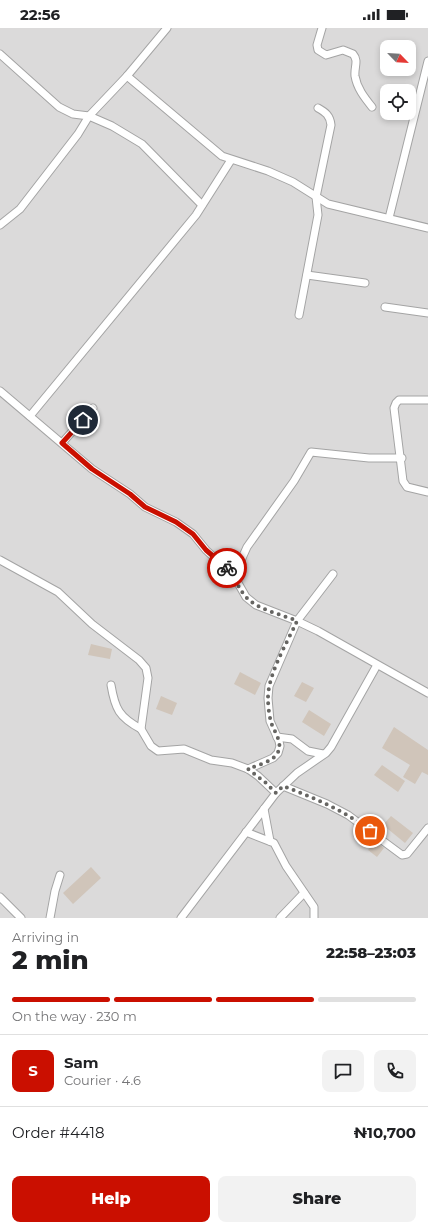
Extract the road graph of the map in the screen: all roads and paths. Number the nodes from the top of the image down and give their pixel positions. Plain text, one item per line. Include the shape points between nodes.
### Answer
1 (168, 28) edge
2 (322, 28) edge
3 (0, 54) edge
4 (428, 61) edge
5 (127, 76) junction
6 (372, 107) dead end
7 (318, 108) dead end
8 (89, 116) junction
9 (231, 160) junction
10 (316, 197) junction
11 (202, 205) junction
12 (389, 218) junction
13 (0, 225) edge
14 (428, 228) edge
15 (307, 275) junction
16 (365, 283) dead end
17 (385, 307) dead end
18 (428, 314) edge
19 (299, 315) dead end
20 (0, 391) edge
21 (428, 400) edge
22 (94, 408) dead end
23 (30, 416) junction
24 (62, 443) junction
25 (402, 458) junction
26 (428, 492) edge
27 (0, 560) edge
28 (333, 574) dead end
29 (234, 576) junction
30 (297, 621) junction
31 (377, 665) junction
32 (111, 685) dead end
33 (428, 693) edge
34 (141, 729) junction
35 (277, 737) junction
36 (323, 754) junction
37 (248, 769) junction
38 (283, 786) junction
39 (276, 793) junction
40 (264, 809) junction
41 (428, 828) edge
42 (246, 832) junction
43 (270, 841) junction
44 (60, 875) dead end
45 (304, 893) junction
46 (0, 897) edge
47 (21, 918) edge
48 (50, 918) edge
49 (181, 918) edge
50 (280, 918) edge
51 (314, 918) edge

1 - 5 street
2 - 6 street via 318,50 326,55 343,50 353,54 357,61 357,83 362,96
3 - 8 street via 59,107 73,114
4 - 12 street
5 - 8 street
5 - 9 street via 222,156
7 - 10 street via 327,113 331,125
8 - 11 street via 142,144
8 - 13 street via 20,209
9 - 10 street via 268,171 293,182
9 - 11 street
10 - 12 street via 328,204
10 - 15 street via 318,215
11 - 23 street
12 - 14 street
15 - 16 street
15 - 19 street
17 - 18 street
20 - 23 street
21 - 25 street via 399,400 396,403 394,408
22 - 24 street
23 - 24 street
24 - 29 street via 92,469 145,507 176,522 193,534
25 - 26 street via 403,482 407,487
25 - 29 street via 369,458 311,452 290,487 247,547
27 - 34 street via 58,592 146,668 148,678
28 - 30 street
29 - 30 street via 246,597 256,605
30 - 31 street
30 - 35 street via 269,686 270,721
31 - 33 street
31 - 36 street via 334,741
32 - 34 street via 117,711 126,721
34 - 37 street via 147,741 158,751 184,749 211,760 232,763
35 - 36 street via 292,739 308,751
35 - 37 street via 280,746 278,753 273,758
36 - 38 street
37 - 39 street
38 - 39 street
38 - 41 street via 348,815 402,855 408,854
39 - 40 street
40 - 42 street
40 - 43 street
42 - 43 street
42 - 49 street
43 - 45 street via 277,847
44 - 48 street
45 - 50 street
45 - 51 street via 314,907
46 - 47 street

